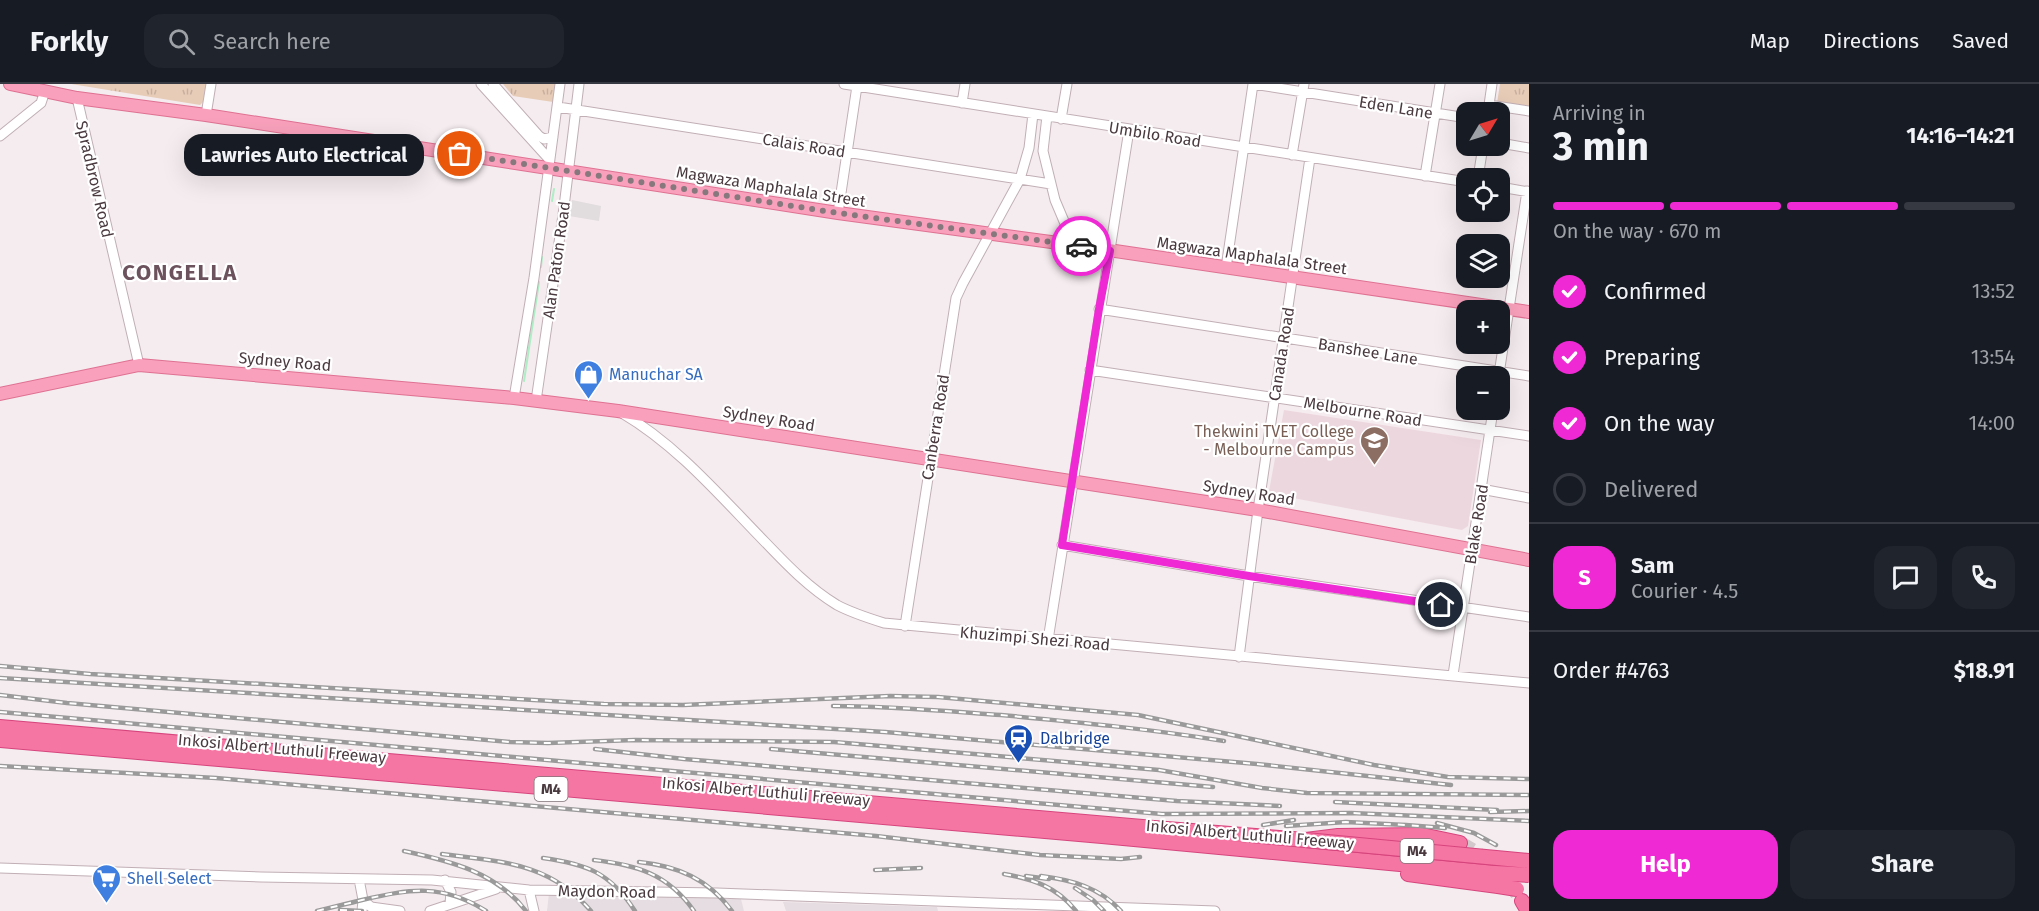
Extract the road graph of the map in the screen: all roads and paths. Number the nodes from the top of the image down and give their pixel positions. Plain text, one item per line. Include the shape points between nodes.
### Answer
1 (10, 84) edge
2 (211, 84) edge
3 (560, 84) edge
4 (579, 84) edge
5 (844, 84) edge
6 (965, 84) edge
7 (1067, 84) edge
8 (1253, 84) edge
9 (1440, 84) edge
10 (1492, 84) edge
11 (489, 86) edge
12 (857, 86) junction
13 (871, 86) edge
14 (1303, 88) edge
15 (45, 91) junction
16 (77, 98) junction
17 (501, 99) junction
18 (1489, 102) edge
19 (962, 103) junction
20 (558, 107) junction
21 (575, 110) junction
22 (1510, 110) edge
23 (1529, 111) edge
24 (1436, 113) junction
25 (1034, 114) junction
26 (206, 115) junction
27 (1047, 116) junction
28 (1456, 116) edge
29 (1061, 119) junction
30 (1129, 130) junction
31 (0, 136) edge
32 (553, 137) junction
33 (1510, 145) edge
34 (1244, 148) junction
35 (1529, 148) edge
36 (847, 151) junction
37 (1292, 155) junction
38 (1310, 158) junction
39 (549, 164) junction
40 (568, 172) junction
41 (1425, 176) junction
42 (1020, 179) junction
43 (1456, 180) edge
44 (1051, 184) junction
45 (1510, 188) edge
46 (1528, 191) edge
47 (838, 213) junction
48 (990, 235) junction
49 (1088, 247) junction
50 (1110, 251) junction
51 (1226, 268) junction
52 (1293, 277) junction
53 (534, 278) junction
54 (552, 281) junction
55 (1456, 301) edge
56 (1510, 303) edge
57 (1099, 309) junction
58 (1510, 309) edge
59 (1529, 312) edge
60 (1283, 338) junction
61 (139, 365) junction
62 (1456, 367) edge
63 (1089, 370) junction
64 (1510, 375) edge
65 (1529, 376) edge
66 (0, 394) edge
67 (514, 398) junction
68 (1274, 398) junction
69 (536, 401) junction
70 (618, 411) junction
71 (1492, 420) edge
72 (1490, 430) junction
73 (1529, 436) edge
74 (930, 459) junction
75 (1072, 481) junction
76 (1481, 489) junction
77 (1529, 498) edge
78 (1258, 510) junction
79 (1062, 545) junction
80 (1472, 549) junction
81 (1529, 560) edge
82 (1249, 576) junction
83 (1462, 608) junction
84 (1529, 617) edge
85 (905, 626) junction
86 (1048, 640) junction
87 (1239, 657) junction
88 (1453, 675) junction
89 (1529, 683) edge
90 (0, 727) edge
91 (0, 740) edge
92 (1306, 840) junction
93 (1460, 843) tunnel mouth
94 (1278, 853) junction
95 (1529, 861) edge
96 (0, 868) edge
97 (1529, 876) edge
98 (359, 879) junction
99 (445, 880) junction
100 (498, 888) junction
101 (529, 890) junction
102 (363, 900) junction
103 (1526, 901) edge
104 (450, 904) junction
105 (362, 911) edge
106 (400, 911) edge
107 (430, 911) edge
108 (534, 911) edge
109 (1215, 911) edge

1 - 15 main road, Magwaza Maphalala Street
2 - 26 street
3 - 20 street, Alan Paton Road
4 - 21 street, Alan Paton Road
5 - 12 street, Umbilo Road
6 - 19 street
7 - 29 street
8 - 14 street, Eden Lane
8 - 34 street
9 - 24 street
10 - 18 street
11 - 17 street
12 - 13 street, Umbilo Road
12 - 36 street
13 - 19 street, Umbilo Road
14 - 24 street, Eden Lane
14 - 37 street
15 - 16 main road, Magwaza Maphalala Street
15 - 31 street via 40,103
16 - 26 main road, Magwaza Maphalala Street
16 - 61 street, Spradbrow Road
17 - 32 street via 539,136
17 - 39 street
19 - 25 street, Umbilo Road
20 - 21 street, Calais Road
20 - 32 street, Alan Paton Road
21 - 36 street, Calais Road
21 - 40 street, Alan Paton Road
22 - 23 street
24 - 28 street, Eden Lane
24 - 41 street
25 - 27 street, Umbilo Road
25 - 42 street, Canberra Road
26 - 39 main road, Magwaza Maphalala Street
27 - 29 street, Umbilo Road
27 - 44 street via 1043,151
29 - 30 street, Umbilo Road
30 - 34 street, Umbilo Road
30 - 50 street
32 - 39 street, Alan Paton Road
33 - 35 street
34 - 37 street, Umbilo Road
34 - 51 street
36 - 42 street, Calais Road
36 - 47 street
37 - 38 street, Umbilo Road
38 - 41 street, Umbilo Road
38 - 52 street, Canada Road
39 - 40 main road, Magwaza Maphalala Street
39 - 53 street, Alan Paton Road
40 - 47 main road, Magwaza Maphalala Street
40 - 54 street, Alan Paton Road
41 - 43 street, Umbilo Road
42 - 44 street, Calais Road
42 - 48 street, Canberra Road
44 - 49 street via 1066,226
45 - 46 street
46 - 56 street
47 - 48 main road, Magwaza Maphalala Street
48 - 49 main road, Magwaza Maphalala Street
48 - 74 street, Canberra Road via 956,298
49 - 50 main road, Magwaza Maphalala Street
50 - 51 main road, Magwaza Maphalala Street
50 - 57 street
51 - 52 main road, Magwaza Maphalala Street
52 - 55 main road, Magwaza Maphalala Street
52 - 60 street, Canada Road
53 - 54 street
53 - 67 street, Alan Paton Road
54 - 69 street, Alan Paton Road
57 - 60 street, Banshee Lane
57 - 63 street
58 - 59 main road, Magwaza Maphalala Street
60 - 62 street, Banshee Lane
60 - 68 street, Canada Road
61 - 66 main road, Sydney Road
61 - 67 main road, Sydney Road
63 - 68 street, Melbourne Road
63 - 75 street
64 - 65 street, Banshee Lane
67 - 69 main road, Sydney Road
68 - 72 street, Melbourne Road
68 - 78 street, Canada Road
69 - 70 main road, Sydney Road
70 - 74 main road, Sydney Road
70 - 85 street, Khuzimpi Shezi Road via 683,457 814,590 858,615
71 - 72 street, Blake Road
72 - 73 street, Melbourne Road
72 - 76 street, Blake Road
74 - 75 main road, Sydney Road
74 - 85 street, Canberra Road
75 - 78 main road, Sydney Road
75 - 79 street
76 - 77 street
76 - 80 street, Blake Road
78 - 80 main road, Sydney Road
78 - 82 street, Canada Road
79 - 82 street
79 - 86 street
80 - 81 main road, Sydney Road
80 - 83 street, Blake Road
82 - 83 street
82 - 87 street, Canada Road
83 - 84 street
83 - 88 street, Blake Road
85 - 86 street, Khuzimpi Shezi Road
86 - 87 street, Khuzimpi Shezi Road
87 - 88 street, Khuzimpi Shezi Road
88 - 89 street, Khuzimpi Shezi Road
90 - 92 highway, Inkosi Albert Luthuli Freeway / M4
91 - 94 highway, Inkosi Albert Luthuli Freeway / M4
92 - 93 highway via 1422,835
92 - 95 highway, Inkosi Albert Luthuli Freeway / M4, bridge
94 - 97 highway, Inkosi Albert Luthuli Freeway / M4, bridge
94 - 103 highway, bridge via 1463,880
96 - 98 street, Maydon Road
98 - 99 street, Maydon Road
98 - 102 street
99 - 100 street, Maydon Road
99 - 104 street via 451,892
100 - 101 street, Maydon Road
100 - 104 street
101 - 108 street
101 - 109 street, Maydon Road
102 - 105 street
102 - 106 street via 371,906
104 - 107 street

